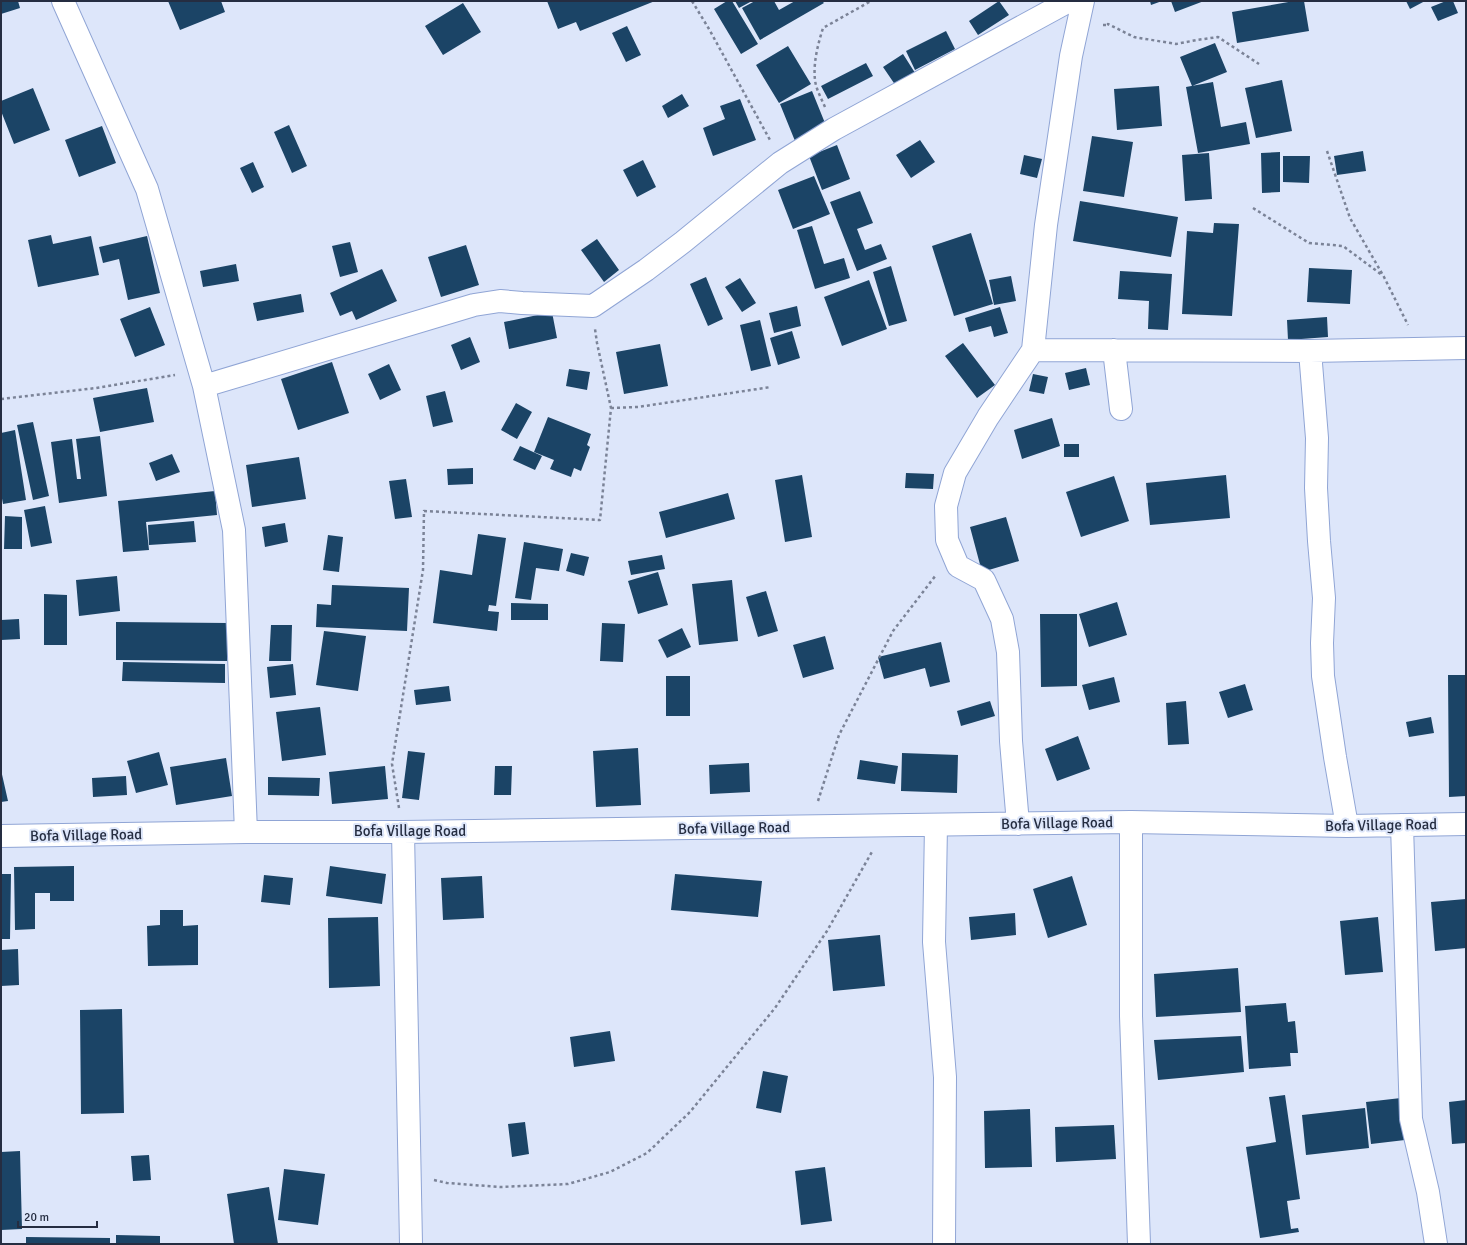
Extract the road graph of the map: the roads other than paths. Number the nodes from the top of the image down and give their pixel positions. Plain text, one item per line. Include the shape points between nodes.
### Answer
1 (63, 1) edge
2 (1069, 1) edge
3 (1083, 1) edge
4 (1466, 348) edge
5 (1033, 350) junction
6 (1114, 350) junction
7 (1310, 351) junction
8 (202, 378) junction
9 (1121, 408) dead end
10 (1131, 822) junction
11 (1018, 824) junction
12 (1466, 824) edge
13 (936, 825) junction
14 (1402, 825) junction
15 (1348, 826) junction
16 (246, 832) junction
17 (403, 832) junction
18 (1, 836) edge
19 (411, 1244) edge
20 (944, 1244) edge
21 (1139, 1244) edge
22 (1436, 1244) edge

1 - 8 street via 147,189
2 - 8 street via 834,130 780,163 646,270 593,306 500,301 474,305
3 - 5 street via 1071,56 1046,225
4 - 7 street
5 - 6 street
5 - 11 street via 988,417 955,473 946,506 947,540 958,566 984,580 1002,619 1008,652
6 - 7 street
6 - 9 street
7 - 15 street via 1317,438 1316,488 1324,598 1323,676
8 - 16 street via 234,530
10 - 11 street, Bofa Village Road
10 - 15 street, Bofa Village Road
10 - 21 street via 1131,1016
11 - 13 street, Bofa Village Road
12 - 14 street, Bofa Village Road
13 - 17 street, Bofa Village Road
13 - 20 street via 934,942 945,1077
14 - 15 street, Bofa Village Road
14 - 22 street via 1411,1119 1428,1192
16 - 17 street, Bofa Village Road
16 - 18 street, Bofa Village Road
17 - 19 street

